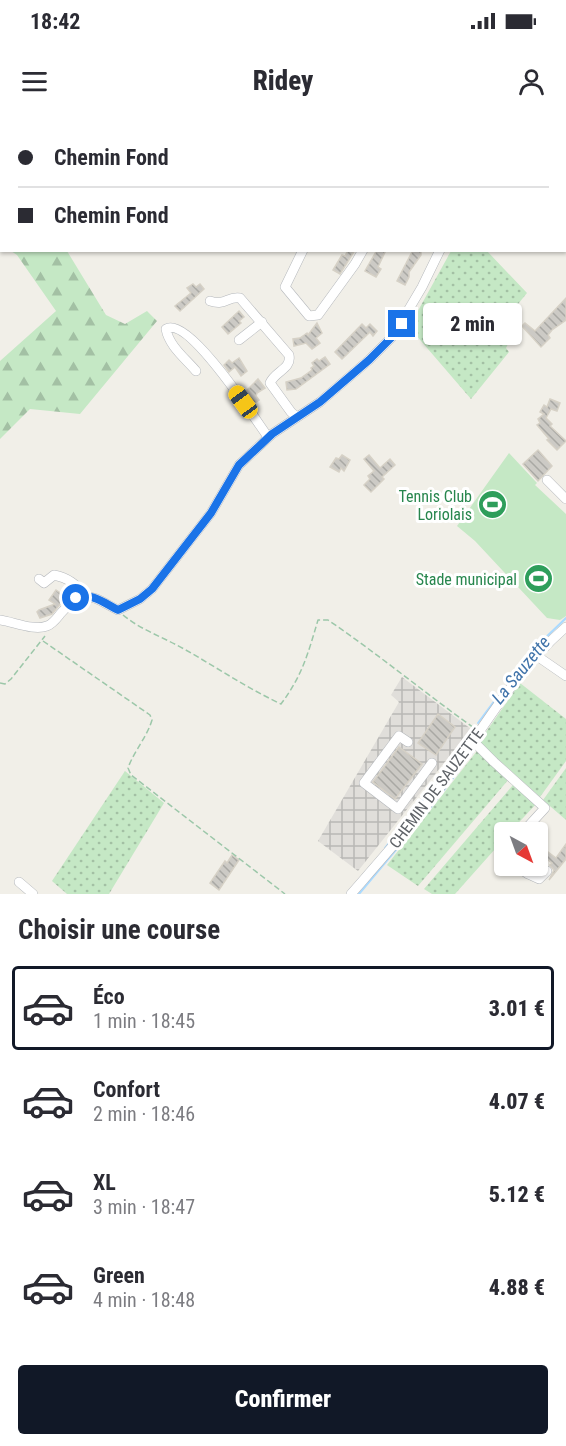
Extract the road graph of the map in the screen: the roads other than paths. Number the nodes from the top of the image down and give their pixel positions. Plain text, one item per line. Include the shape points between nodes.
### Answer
1 (302, 252) edge
2 (362, 252) edge
3 (439, 252) edge
4 (210, 300) dead end
5 (262, 322) junction
6 (239, 340) dead end
7 (196, 371) dead end
8 (297, 417) junction
9 (268, 437) junction
10 (546, 480) dead end
11 (566, 499) edge
12 (39, 579) dead end
13 (85, 595) junction
14 (0, 620) edge
15 (566, 627) edge
16 (537, 656) junction
17 (566, 676) edge
18 (473, 741) junction
19 (408, 742) dead end
20 (432, 763) dead end
21 (533, 822) edge
22 (19, 882) dead end
23 (33, 894) edge
24 (352, 894) edge

1 - 2 street via 285,286 314,317
3 - 8 street via 393,336 320,402
4 - 5 street via 223,303 240,298
5 - 6 street
5 - 8 street via 291,359 270,383
7 - 9 street via 176,350 168,327 194,340 210,357
8 - 9 street
9 - 13 street via 239,465 211,513 152,589 118,610
10 - 11 street
12 - 13 street via 44,583 54,575 64,577
13 - 14 street via 76,598 47,626
15 - 16 street, CHEMIN DE SAUZETTE
16 - 17 street
16 - 18 street, CHEMIN DE SAUZETTE
18 - 21 street via 546,808
18 - 24 street, CHEMIN DE SAUZETTE via 425,808
19 - 20 street via 399,736 364,783 398,809
22 - 23 street

